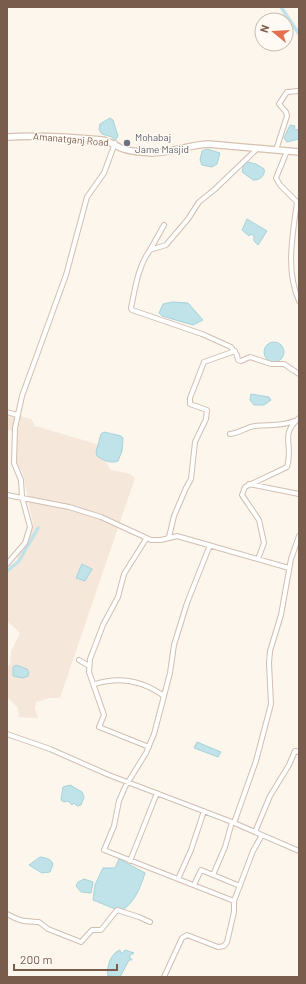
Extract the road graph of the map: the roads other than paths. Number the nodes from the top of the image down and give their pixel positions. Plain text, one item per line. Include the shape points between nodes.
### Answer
1 (299, 91) edge
2 (7, 137) edge
3 (115, 143) junction
4 (258, 148) junction
5 (276, 150) junction
6 (287, 151) junction
7 (299, 152) edge
8 (164, 225) dead end
9 (150, 250) junction
10 (299, 300) edge
11 (235, 351) junction
12 (299, 374) edge
13 (7, 412) edge
14 (17, 415) junction
15 (298, 418) edge
16 (230, 434) dead end
17 (249, 484) junction
18 (299, 494) edge
19 (7, 495) edge
20 (22, 497) junction
21 (299, 536) edge
22 (169, 537) junction
23 (146, 539) junction
24 (210, 545) junction
25 (258, 559) junction
26 (7, 564) edge
27 (289, 568) junction
28 (79, 660) dead end
29 (89, 666) junction
30 (94, 684) junction
31 (164, 696) junction
32 (7, 734) edge
33 (149, 748) junction
34 (299, 752) edge
35 (129, 783) junction
36 (157, 793) junction
37 (204, 811) junction
38 (233, 823) junction
39 (255, 832) junction
40 (262, 835) junction
41 (299, 851) edge
42 (130, 861) junction
43 (213, 875) junction
44 (178, 880) junction
45 (194, 885) junction
46 (240, 886) junction
47 (234, 901) junction
48 (7, 914) edge
49 (150, 922) dead end
50 (164, 977) edge

1 - 5 street via 286,92 279,104 287,116
2 - 3 main road, Amanatganj Road via 30,135
3 - 4 main road, Amanatganj Road via 122,149 151,153 208,144
3 - 14 street via 104,173 87,197 66,275
4 - 5 main road, Amanatganj Road
4 - 9 street via 199,202 166,245
5 - 6 main road, Amanatganj Road
6 - 7 main road, Amanatganj Road
6 - 10 street via 276,178 297,202 291,254 295,293
8 - 9 street
9 - 11 street via 138,276 132,310 202,334
11 - 12 street via 238,360 250,357 271,364 284,364
11 - 22 street via 204,362 190,398 190,404 207,410 206,419 195,442 191,479 174,516
13 - 14 street
14 - 20 street via 14,463 21,480
15 - 16 street via 287,424 253,426
15 - 17 street via 288,431 290,459 287,467
17 - 18 street
17 - 25 street via 244,487 242,495 259,520 264,543
19 - 20 street
20 - 23 street via 95,515
20 - 26 street via 30,527 29,534 25,543
21 - 27 street
22 - 23 street via 155,541
22 - 24 street via 178,536
23 - 29 street via 124,574 121,589 96,640
24 - 25 street
24 - 31 street via 174,646
25 - 27 street
27 - 38 street via 269,663 271,704 256,761
28 - 29 street
29 - 30 street
30 - 31 street via 117,680 134,681
30 - 33 street via 104,715 99,726
31 - 33 street
32 - 35 street via 50,749
33 - 35 street
34 - 39 street via 295,751 270,796
35 - 36 street
35 - 42 street via 119,801 114,826 104,850
36 - 37 street
36 - 42 street
37 - 38 street
37 - 44 street via 192,850
38 - 39 street
38 - 43 street
39 - 40 street
40 - 41 street
40 - 46 street
42 - 44 street
43 - 45 street via 201,870
43 - 46 street
44 - 45 street
45 - 47 street
46 - 47 street
47 - 50 street via 234,912 224,946 218,947 187,935 182,938
48 - 49 street via 20,921 39,922 82,942 92,930 101,930 117,910

